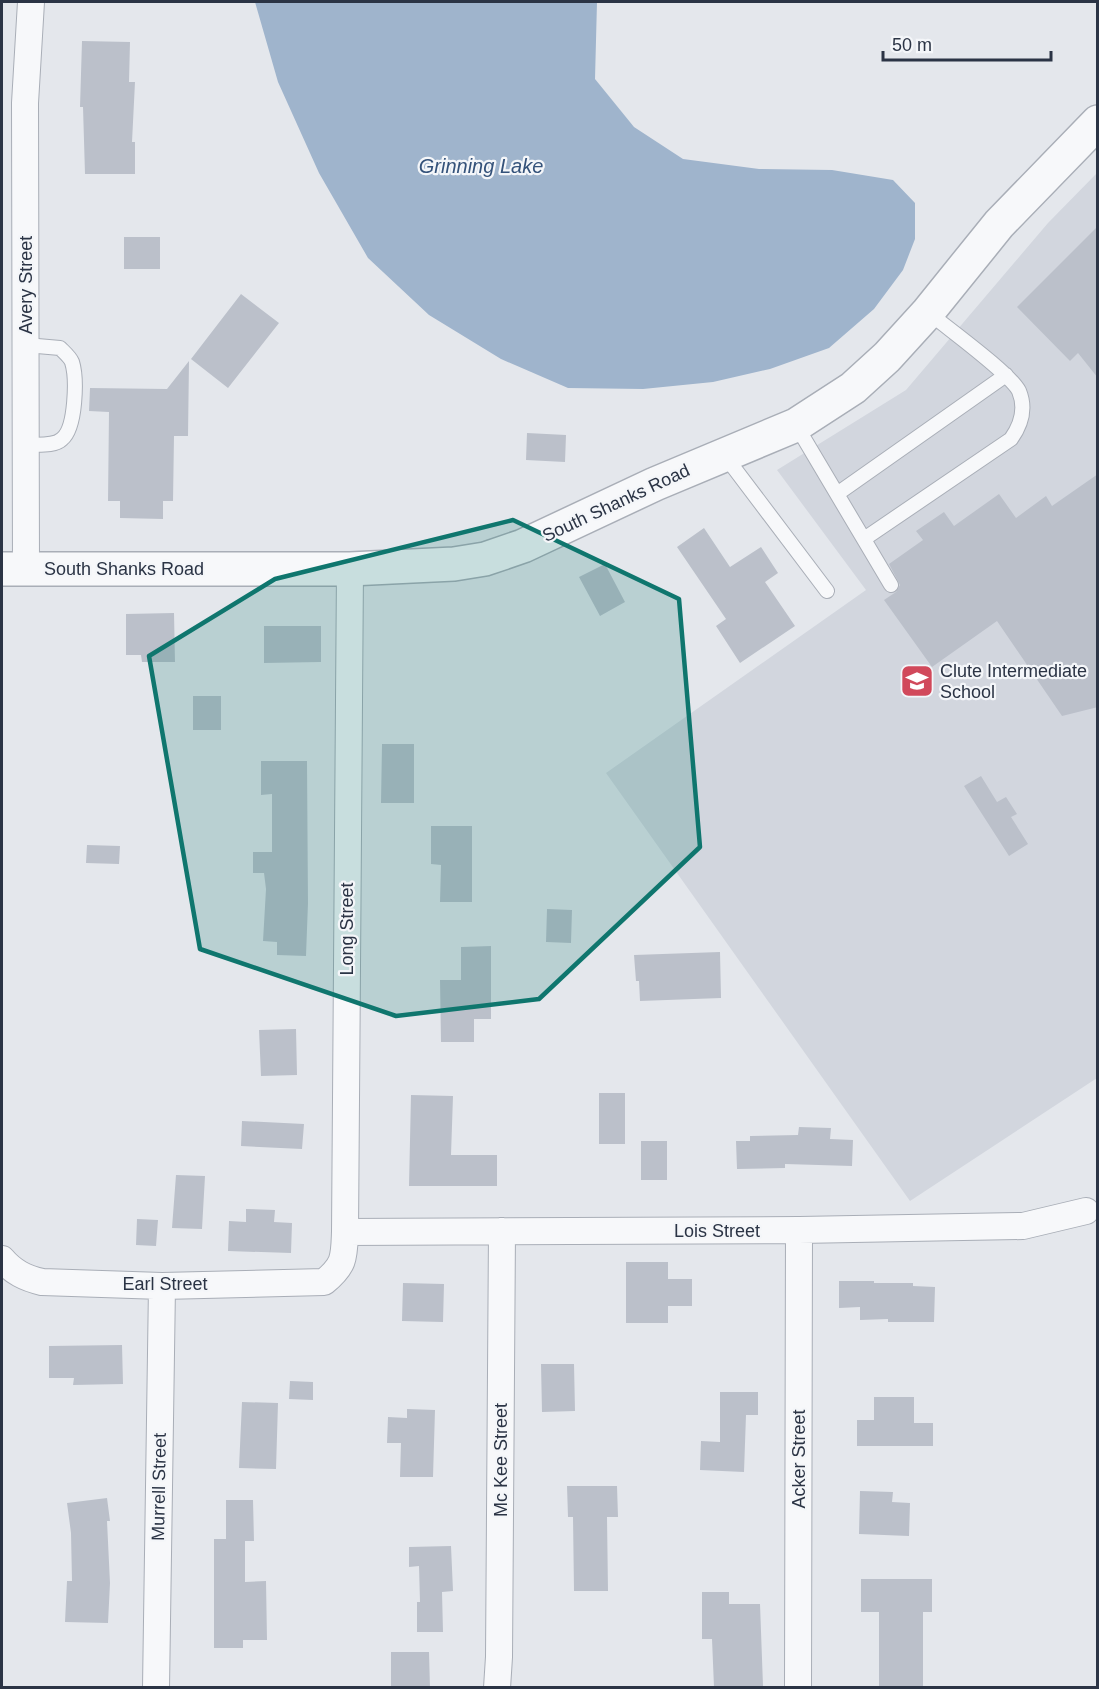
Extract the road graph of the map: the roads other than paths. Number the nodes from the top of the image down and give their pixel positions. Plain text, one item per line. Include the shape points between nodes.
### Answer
1 (31, 2) edge
2 (1098, 122) edge
3 (928, 312) junction
4 (26, 345) junction
5 (1006, 375) junction
6 (796, 424) junction
7 (26, 445) junction
8 (724, 454) junction
9 (837, 494) junction
10 (864, 540) junction
11 (14, 569) edge
12 (350, 569) junction
13 (891, 585) dead end
14 (827, 591) dead end
15 (1086, 1211) dead end
16 (799, 1230) junction
17 (345, 1232) junction
18 (502, 1232) junction
19 (5, 1264) edge
20 (324, 1282) joint
21 (162, 1286) junction
22 (156, 1688) edge
23 (497, 1688) edge
24 (798, 1688) edge

1 - 4 street, Avery Street via 25,103
2 - 3 street, South Shanks Road via 999,224
3 - 5 lane
3 - 6 street, South Shanks Road via 853,388
4 - 7 street, Avery Street
4 - 7 lane via 60,348 71,360 74,376 70,427 62,440
5 - 9 lane
5 - 10 lane via 1018,390 1023,406 1019,428 1011,439
6 - 8 street, South Shanks Road
6 - 9 lane
7 - 11 street, Avery Street
8 - 12 street, South Shanks Road via 486,559
8 - 14 lane
9 - 10 lane
10 - 13 lane
11 - 12 street, South Shanks Road
12 - 17 street, Long Street
15 - 16 street, Lois Street via 1023,1227
16 - 18 street, Lois Street
16 - 24 street, Acker Street
17 - 18 street, Lois Street
17 - 20 street, Long Street via 344,1255 338,1271
18 - 23 street, Mc Kee Street
19 - 21 street, Earl Street via 26,1278 42,1282
20 - 21 street, Earl Street
21 - 22 street, Murrell Street

